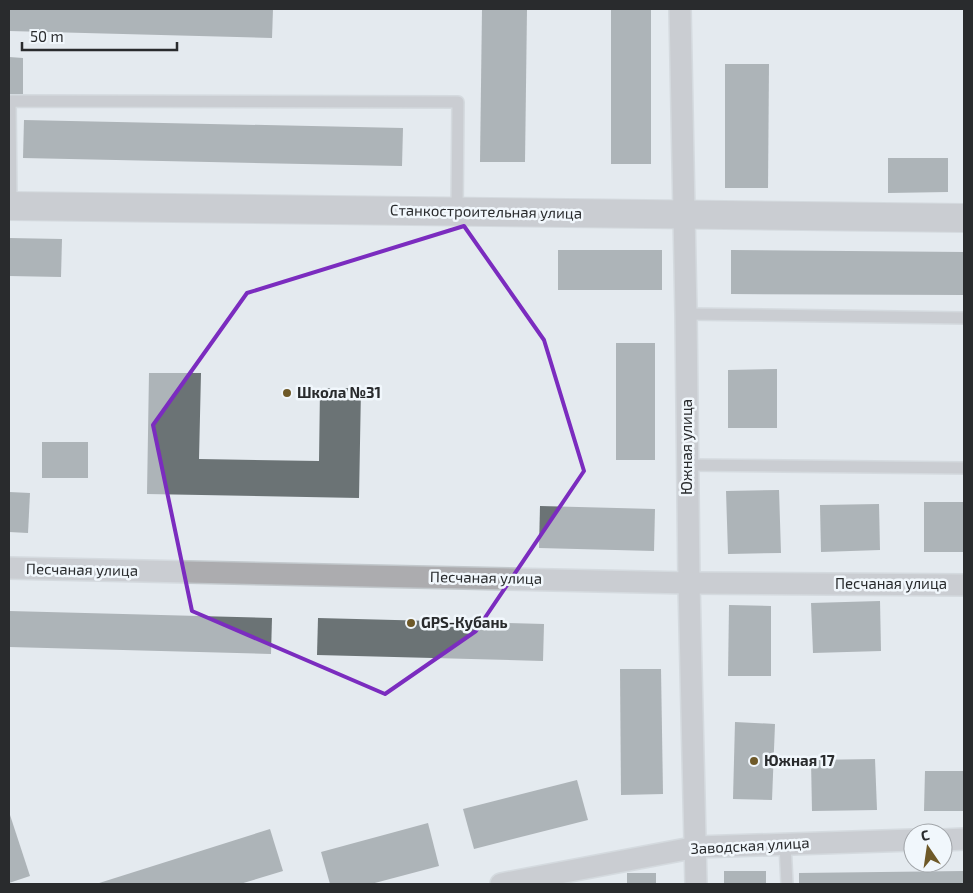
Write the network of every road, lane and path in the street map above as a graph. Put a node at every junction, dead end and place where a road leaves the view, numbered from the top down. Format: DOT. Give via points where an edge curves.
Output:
graph roads {
  1 [pos="680,9"];
  2 [pos="10,206"];
  3 [pos="457,212"];
  4 [pos="683,215"];
  5 [pos="964,218"];
  6 [pos="686,314"];
  7 [pos="964,318"];
  8 [pos="687,465"];
  9 [pos="964,468"];
  10 [pos="9,568"];
  11 [pos="689,582"];
  12 [pos="964,585"];
  13 [pos="903,840"];
  14 [pos="786,844"];
  15 [pos="697,847"];
  16 [pos="501,884"];
  17 [pos="696,884"];
  18 [pos="787,884"];
  1 -- 4 [label="street, Южная улица"];
  2 -- 3 [label="street, Станкостроительная улица"];
  2 -- 3 [label="lane" via="10,101 458,102"];
  3 -- 4 [label="street, Станкостроительная улица"];
  4 -- 5 [label="street, Станкостроительная улица"];
  4 -- 6 [label="street, Южная улица"];
  6 -- 7 [label="lane"];
  6 -- 8 [label="street, Южная улица"];
  8 -- 9 [label="lane"];
  8 -- 11 [label="street, Южная улица"];
  10 -- 11 [label="street, Песчаная улица"];
  11 -- 12 [label="street, Песчаная улица"];
  11 -- 15 [label="street, Южная улица"];
  13 -- 14 [label="street, Заводская улица"];
  14 -- 15 [label="street, Заводская улица"];
  14 -- 18 [label="lane"];
  15 -- 16 [label="street, Заводская улица"];
  15 -- 17 [label="street, Южная улица"];
}
